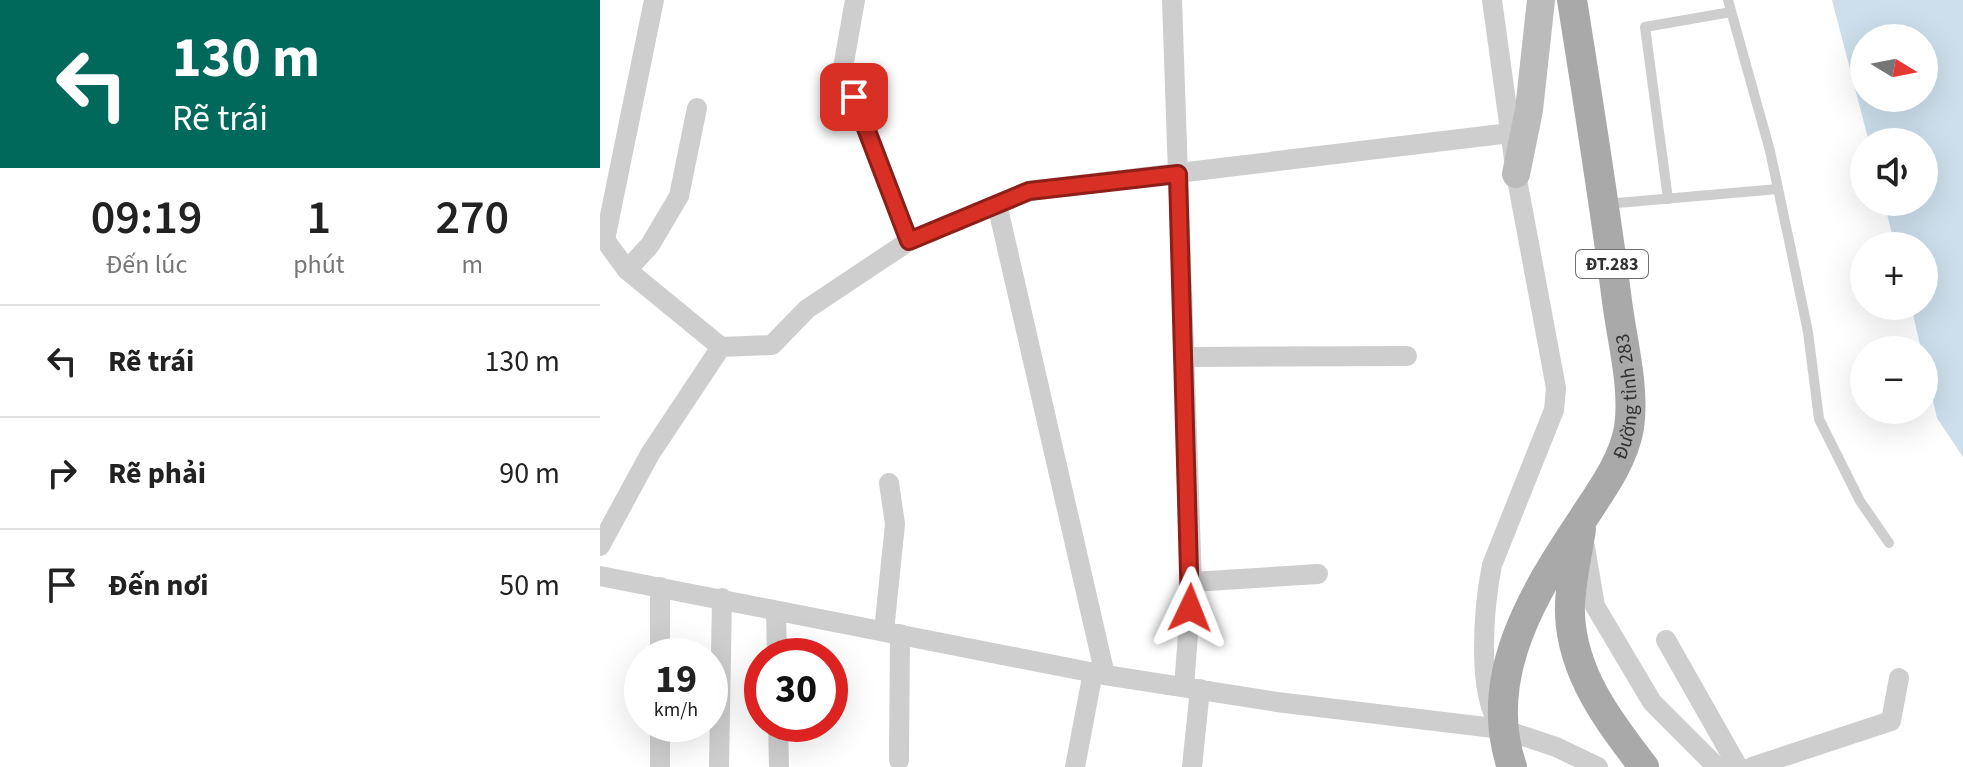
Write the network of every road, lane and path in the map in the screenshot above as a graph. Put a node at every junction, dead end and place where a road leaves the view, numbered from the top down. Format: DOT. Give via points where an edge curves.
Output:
graph roads {
  1 [pos="654,0"];
  2 [pos="855,0"];
  3 [pos="1172,0"];
  4 [pos="1492,0"];
  5 [pos="1541,0"];
  6 [pos="1572,0"];
  7 [pos="1728,0"];
  8 [pos="1731,12"];
  9 [pos="697,108"];
  10 [pos="1510,133"];
  11 [pos="1178,174"];
  12 [pos="1516,174"];
  13 [pos="1778,189"];
  14 [pos="1668,199"];
  15 [pos="997,204"];
  16 [pos="1604,205"];
  17 [pos="909,241"];
  18 [pos="627,270"];
  19 [pos="721,347"];
  20 [pos="1407,356"];
  21 [pos="1184,357"];
  22 [pos="889,483"];
  23 [pos="1582,519"];
  24 [pos="1889,543"];
  25 [pos="600,546"];
  26 [pos="1318,574"];
  27 [pos="600,576"];
  28 [pos="1192,582"];
  29 [pos="660,587"];
  30 [pos="722,598"];
  31 [pos="776,612"];
  32 [pos="892,633"];
  33 [pos="660,638"];
  34 [pos="777,638"];
  35 [pos="1666,640"];
  36 [pos="1099,674"];
  37 [pos="1899,678"];
  38 [pos="1192,688"];
  39 [pos="1502,729"];
  40 [pos="660,742"];
  41 [pos="778,742"];
  42 [pos="899,760"];
  43 [pos="660,767"];
  44 [pos="719,767"];
  45 [pos="779,767"];
  46 [pos="1075,767"];
  47 [pos="1192,767"];
  48 [pos="1512,767"];
  49 [pos="1598,767"];
  50 [pos="1644,767"];
  51 [pos="1717,767"];
  52 [pos="1738,767"];
  53 [pos="1752,767"];
  1 -- 18 [label="street" via="605,240"];
  2 -- 17 [label="street" via="843,68"];
  3 -- 11 [label="street"];
  4 -- 10 [label="street"];
  5 -- 12 [label="main road"];
  6 -- 16 [label="main road, Đường tỉnh 283 / ĐT.283"];
  7 -- 8 [label="lane"];
  8 -- 13 [label="lane"];
  8 -- 14 [label="lane" via="1645,27"];
  9 -- 18 [label="street" via="679,196 650,245"];
  10 -- 11 [label="street"];
  10 -- 12 [label="street"];
  11 -- 15 [label="street" via="1029,191"];
  11 -- 21 [label="street"];
  12 -- 39 [label="street" via="1556,388 1554,410 1492,565 1487,590 1488,704"];
  13 -- 14 [label="lane"];
  13 -- 24 [label="lane" via="1808,332 1819,419 1860,501"];
  14 -- 16 [label="lane"];
  15 -- 17 [label="street"];
  15 -- 36 [label="street"];
  16 -- 23 [label="main road, Đường tỉnh 283 / ĐT.283" via="1629,429 1609,480"];
  17 -- 19 [label="street" via="807,309 772,345"];
  18 -- 19 [label="street"];
  19 -- 25 [label="street" via="650,454"];
  20 -- 21 [label="street"];
  21 -- 28 [label="street"];
  22 -- 32 [label="street" via="895,524"];
  23 -- 39 [label="main road, Đường tỉnh 283 / ĐT.283" via="1519,626 1505,679"];
  23 -- 50 [label="main road" via="1569,614 1574,639 1604,716"];
  23 -- 51 [label="street" via="1595,606 1652,702"];
  26 -- 28 [label="street"];
  27 -- 29 [label="street"];
  28 -- 38 [label="street"];
  29 -- 30 [label="street"];
  29 -- 33 [label="street"];
  30 -- 31 [label="street"];
  30 -- 44 [label="street"];
  31 -- 32 [label="street"];
  31 -- 34 [label="street"];
  32 -- 36 [label="street"];
  32 -- 42 [label="street"];
  35 -- 52 [label="street"];
  36 -- 38 [label="street"];
  36 -- 46 [label="street"];
  37 -- 53 [label="street" via="1891,721"];
  38 -- 39 [label="street"];
  38 -- 47 [label="street"];
  39 -- 48 [label="main road, Đường tỉnh 283 / ĐT.283"];
  39 -- 49 [label="street"];
  40 -- 43 [label="street"];
  41 -- 45 [label="street"];
}
